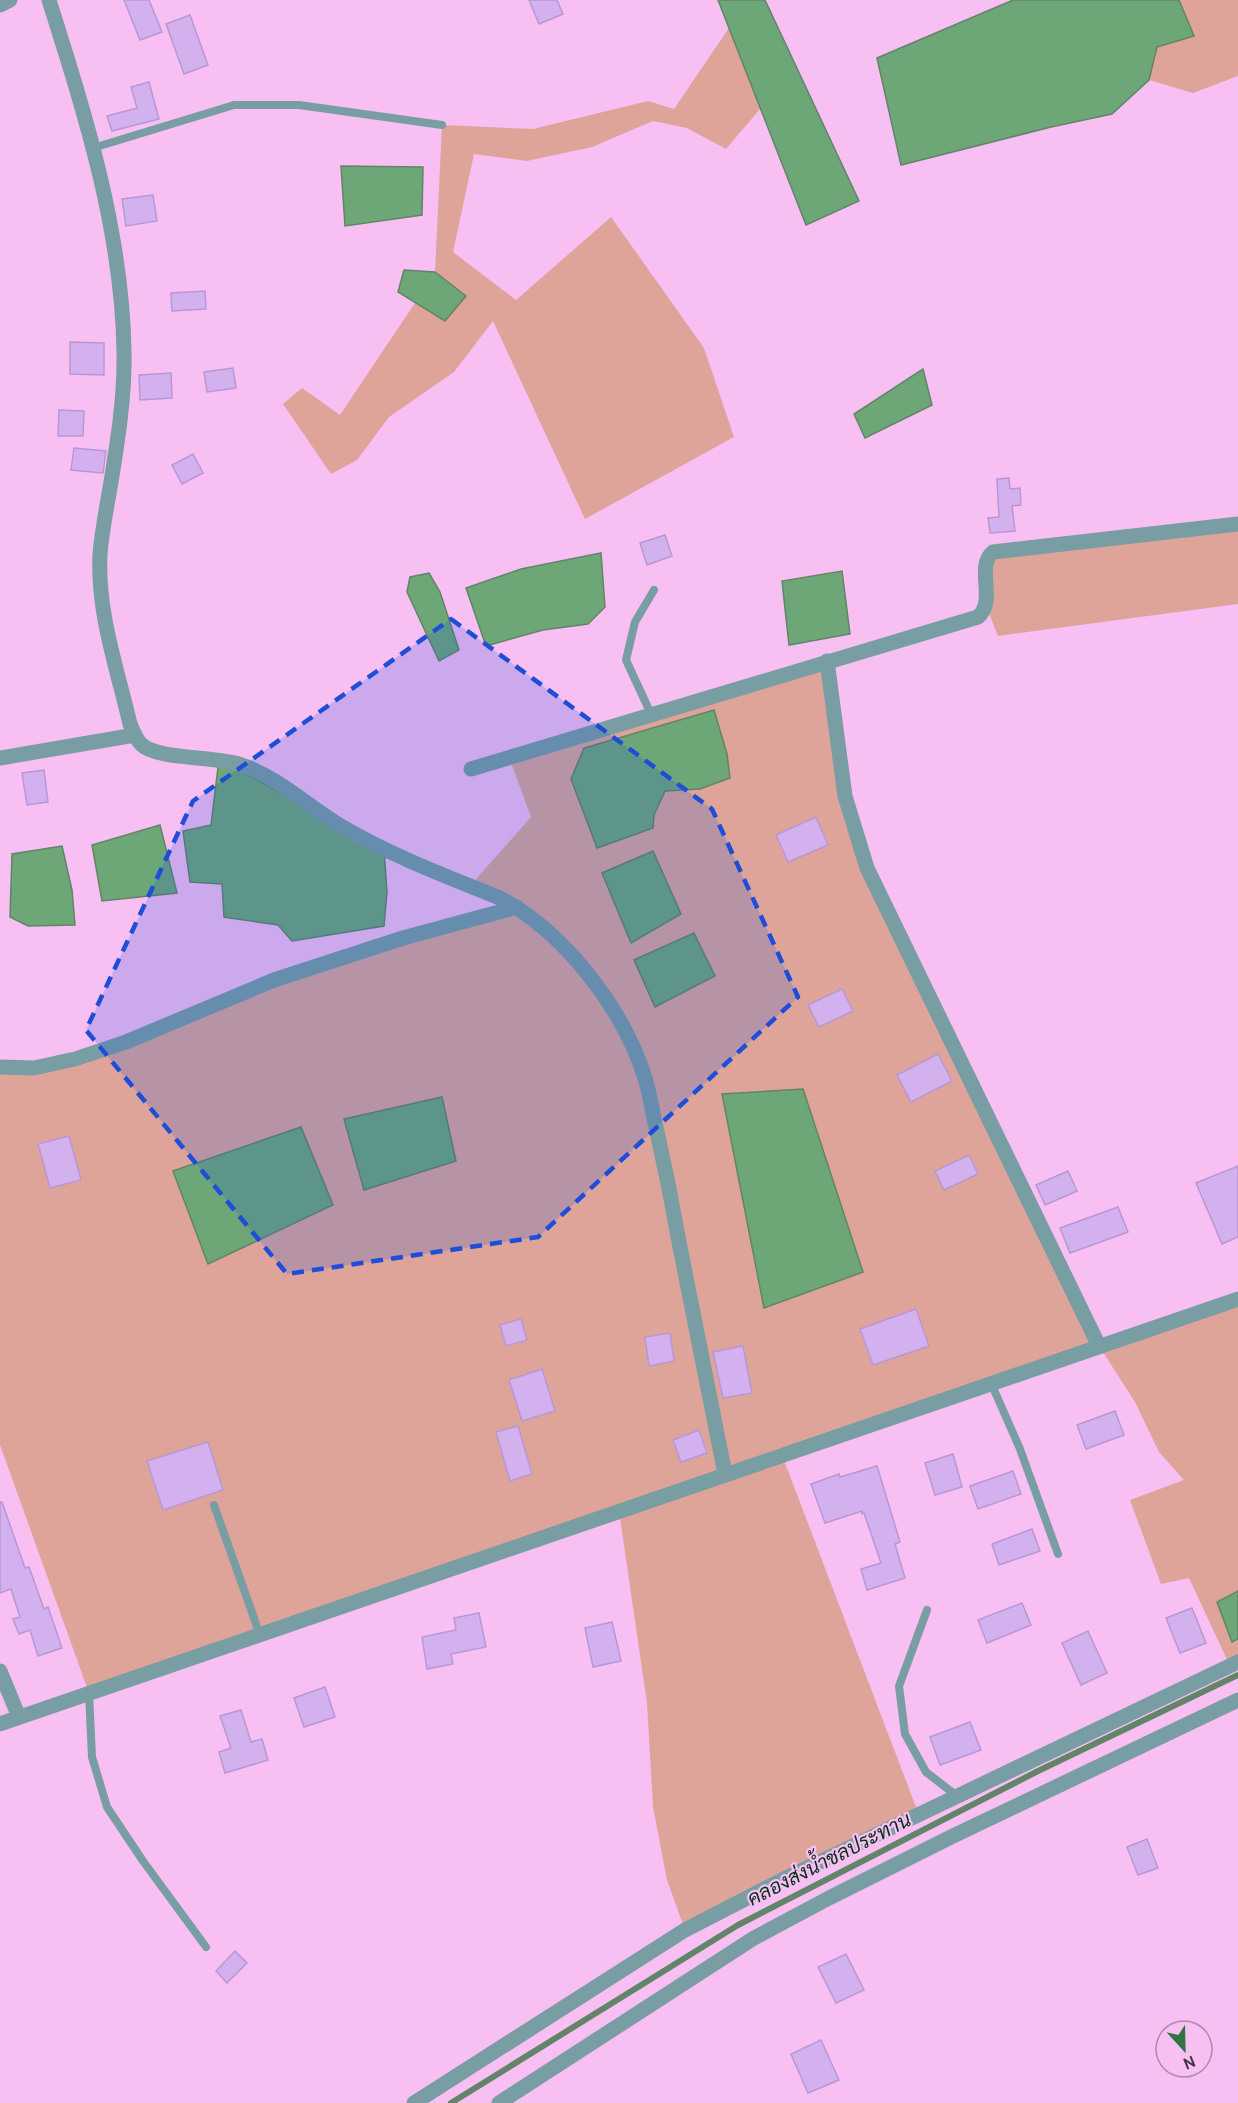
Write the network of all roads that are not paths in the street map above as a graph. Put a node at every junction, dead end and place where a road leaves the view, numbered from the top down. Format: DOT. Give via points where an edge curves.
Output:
graph roads {
  1 [pos="10,0"];
  2 [pos="49,0"];
  3 [pos="0,5"];
  4 [pos="442,125"];
  5 [pos="93,148"];
  6 [pos="1238,524"];
  7 [pos="654,590"];
  8 [pos="827,661"];
  9 [pos="651,714"];
  10 [pos="135,735"];
  11 [pos="0,758"];
  12 [pos="471,769"];
  13 [pos="517,907"];
  14 [pos="0,1067"];
  15 [pos="1238,1299"];
  16 [pos="1099,1346"];
  17 [pos="992,1383"];
  18 [pos="725,1474"];
  19 [pos="214,1505"];
  20 [pos="1058,1554"];
  21 [pos="927,1610"];
  22 [pos="260,1635"];
  23 [pos="1238,1662"];
  24 [pos="0,1671"];
  25 [pos="89,1693"];
  26 [pos="1238,1700"];
  27 [pos="19,1718"];
  28 [pos="0,1724"];
  29 [pos="958,1797"];
  30 [pos="206,1947"];
  31 [pos="414,2103"];
  32 [pos="499,2103"];
  1 -- 3 [label="street"];
  2 -- 5 [label="street"];
  4 -- 5 [label="lane" via="299,105 234,105"];
  5 -- 10 [label="street" via="118,273 124,351 119,435 100,553 100,585 104,616"];
  6 -- 8 [label="street" via="993,552 986,562 986,606 978,617"];
  7 -- 9 [label="lane" via="635,622 626,660"];
  8 -- 9 [label="street"];
  8 -- 16 [label="street" via="845,796 867,868"];
  9 -- 12 [label="street"];
  10 -- 11 [label="street"];
  10 -- 13 [label="street" via="141,745 154,751 219,759 264,774 384,849"];
  13 -- 14 [label="street" via="403,938 274,980 126,1042 75,1059 34,1068"];
  13 -- 18 [label="street" via="562,946 593,981 633,1045 645,1078 666,1171"];
  15 -- 16 [label="street"];
  16 -- 17 [label="street"];
  17 -- 18 [label="street"];
  17 -- 20 [label="lane"];
  18 -- 22 [label="street"];
  19 -- 22 [label="lane"];
  21 -- 29 [label="lane" via="900,1686 905,1734 926,1772"];
  22 -- 25 [label="street"];
  23 -- 29 [label="street"];
  24 -- 27 [label="street"];
  25 -- 27 [label="street"];
  25 -- 30 [label="lane" via="92,1757 107,1807"];
  26 -- 32 [label="street" via="953,1836 754,1938"];
  27 -- 28 [label="street"];
  29 -- 31 [label="street" via="685,1930"];
}
